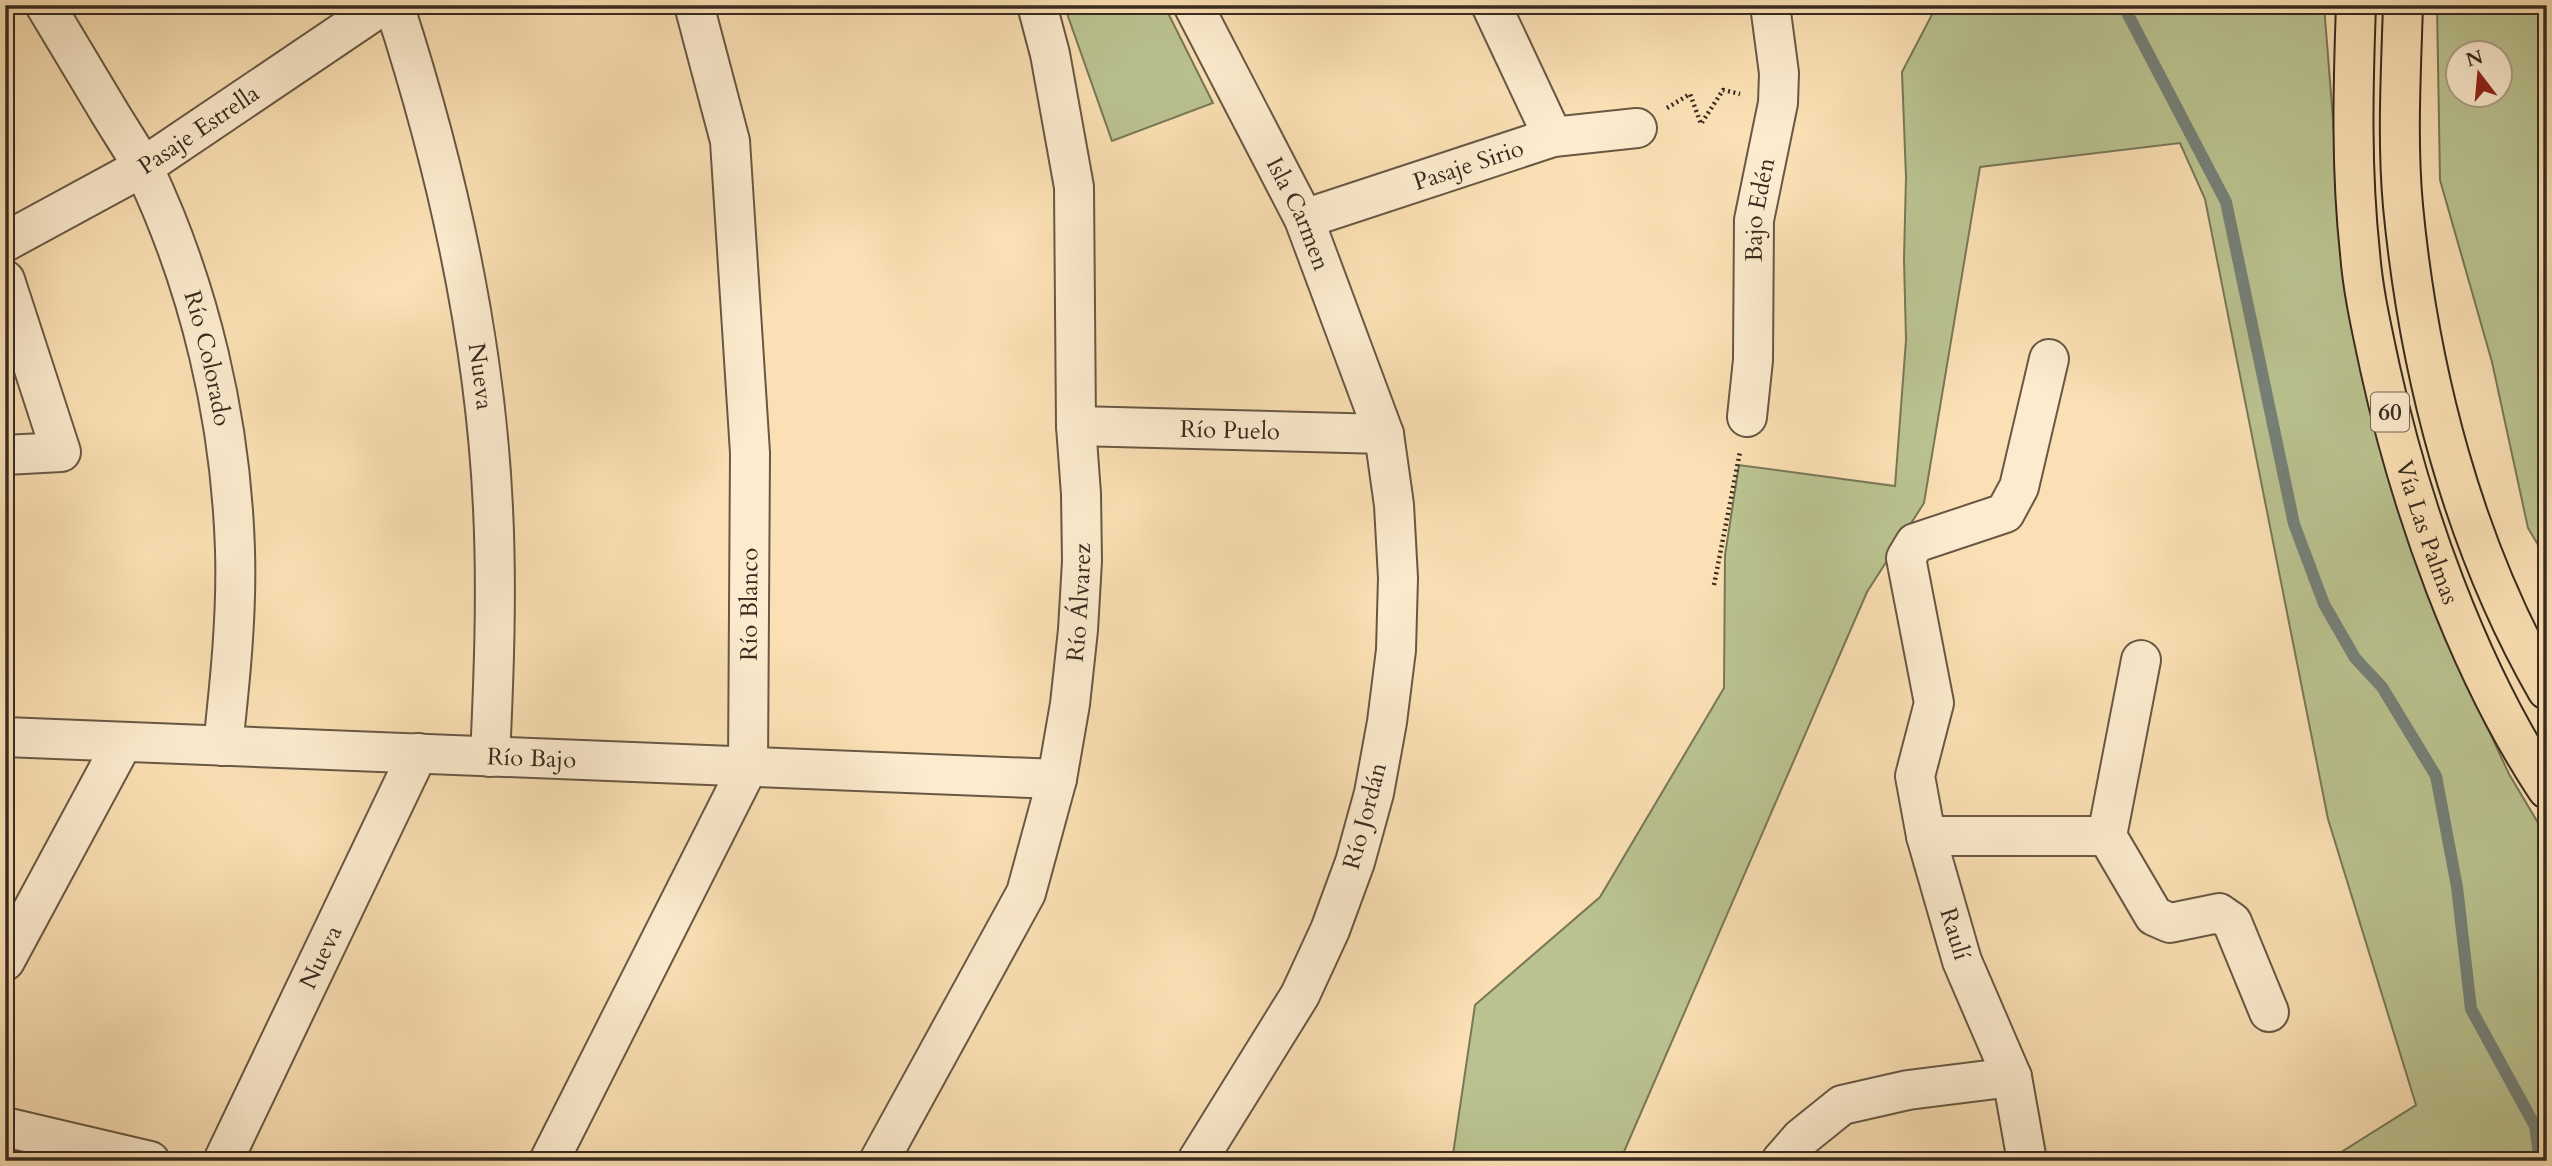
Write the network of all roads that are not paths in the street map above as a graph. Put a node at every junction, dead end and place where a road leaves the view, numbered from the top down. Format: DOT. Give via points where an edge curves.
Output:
graph roads {
  1 [pos="45,5"];
  2 [pos="383,5"];
  3 [pos="394,5"];
  4 [pos="694,5"];
  5 [pos="1037,5"];
  6 [pos="1193,5"];
  7 [pos="1491,5"];
  8 [pos="1770,5"];
  9 [pos="2356,5"];
  10 [pos="2403,5"];
  11 [pos="1637,128"];
  12 [pos="1553,137"];
  13 [pos="143,167"];
  14 [pos="1304,219"];
  15 [pos="5,242"];
  16 [pos="5,280"];
  17 [pos="2049,359"];
  18 [pos="1747,417"];
  19 [pos="1076,426"];
  20 [pos="1384,433"];
  21 [pos="5,455"];
  22 [pos="2141,660"];
  23 [pos="2547,690"];
  24 [pos="5,737"];
  25 [pos="123,742"];
  26 [pos="223,746"];
  27 [pos="418,753"];
  28 [pos="490,757"];
  29 [pos="748,767"];
  30 [pos="1057,779"];
  31 [pos="2547,789"];
  32 [pos="1926,836"];
  33 [pos="2107,836"];
  34 [pos="5,961"];
  35 [pos="2269,1012"];
  36 [pos="2012,1077"];
  37 [pos="5,1127"];
  38 [pos="150,1161"];
  39 [pos="223,1161"];
  40 [pos="549,1161"];
  41 [pos="879,1161"];
  42 [pos="1197,1161"];
  43 [pos="1781,1161"];
  44 [pos="2027,1161"];
  1 -- 13 [label="street, Río Colorado"];
  2 -- 13 [label="street, Pasaje Estrella"];
  3 -- 28 [label="street, Nueva" via="442,166 477,349 495,589"];
  4 -- 29 [label="street, Río Blanco" via="730,141 750,453"];
  5 -- 19 [label="street, Río Álvarez" via="1051,54 1074,187"];
  6 -- 14 [label="street, Isla Carmen"];
  7 -- 12 [label="street"];
  8 -- 18 [label="street, Bajo Edén" via="1779,73 1754,220 1754,360"];
  9 -- 31 [label="highway, Vía Las Palmas / 60" via="2352,143 2360,255 2388,405 2425,529 2463,627"];
  10 -- 23 [label="highway, Vía Las Palmas / 60" via="2403,204 2427,367 2473,529"];
  11 -- 12 [label="street, Pasaje Sirio"];
  12 -- 14 [label="street, Pasaje Sirio"];
  13 -- 15 [label="street, Pasaje Estrella"];
  13 -- 26 [label="street, Río Colorado" via="169,226 221,413 235,550 235,619"];
  14 -- 20 [label="street, Isla Carmen"];
  16 -- 21 [label="street" via="61,452"];
  17 -- 32 [label="street, Raulí" via="2019,487 2005,513 1915,543 1906,558 1934,703 1915,776"];
  19 -- 20 [label="street, Río Puelo"];
  19 -- 30 [label="street, Río Álvarez" via="1082,562 1070,704"];
  20 -- 42 [label="street, Río Jordán" via="1398,578 1394,662 1374,793 1355,862 1300,995"];
  22 -- 33 [label="street"];
  24 -- 25 [label="street, Río Bajo"];
  25 -- 26 [label="street, Río Bajo"];
  25 -- 34 [label="street"];
  26 -- 27 [label="street, Río Bajo"];
  27 -- 28 [label="street, Río Bajo"];
  27 -- 39 [label="street, Nueva"];
  28 -- 29 [label="street, Río Bajo"];
  29 -- 30 [label="street, Río Bajo"];
  29 -- 40 [label="street, Río Blanco"];
  30 -- 41 [label="street, Río Álvarez" via="1026,892"];
  32 -- 33 [label="street"];
  32 -- 36 [label="street, Raulí" via="1962,961"];
  33 -- 35 [label="street" via="2154,916 2170,923 2219,913 2232,922"];
  36 -- 43 [label="street" via="1908,1090 1842,1105"];
  36 -- 44 [label="street, Raulí"];
  37 -- 38 [label="street"];
}
